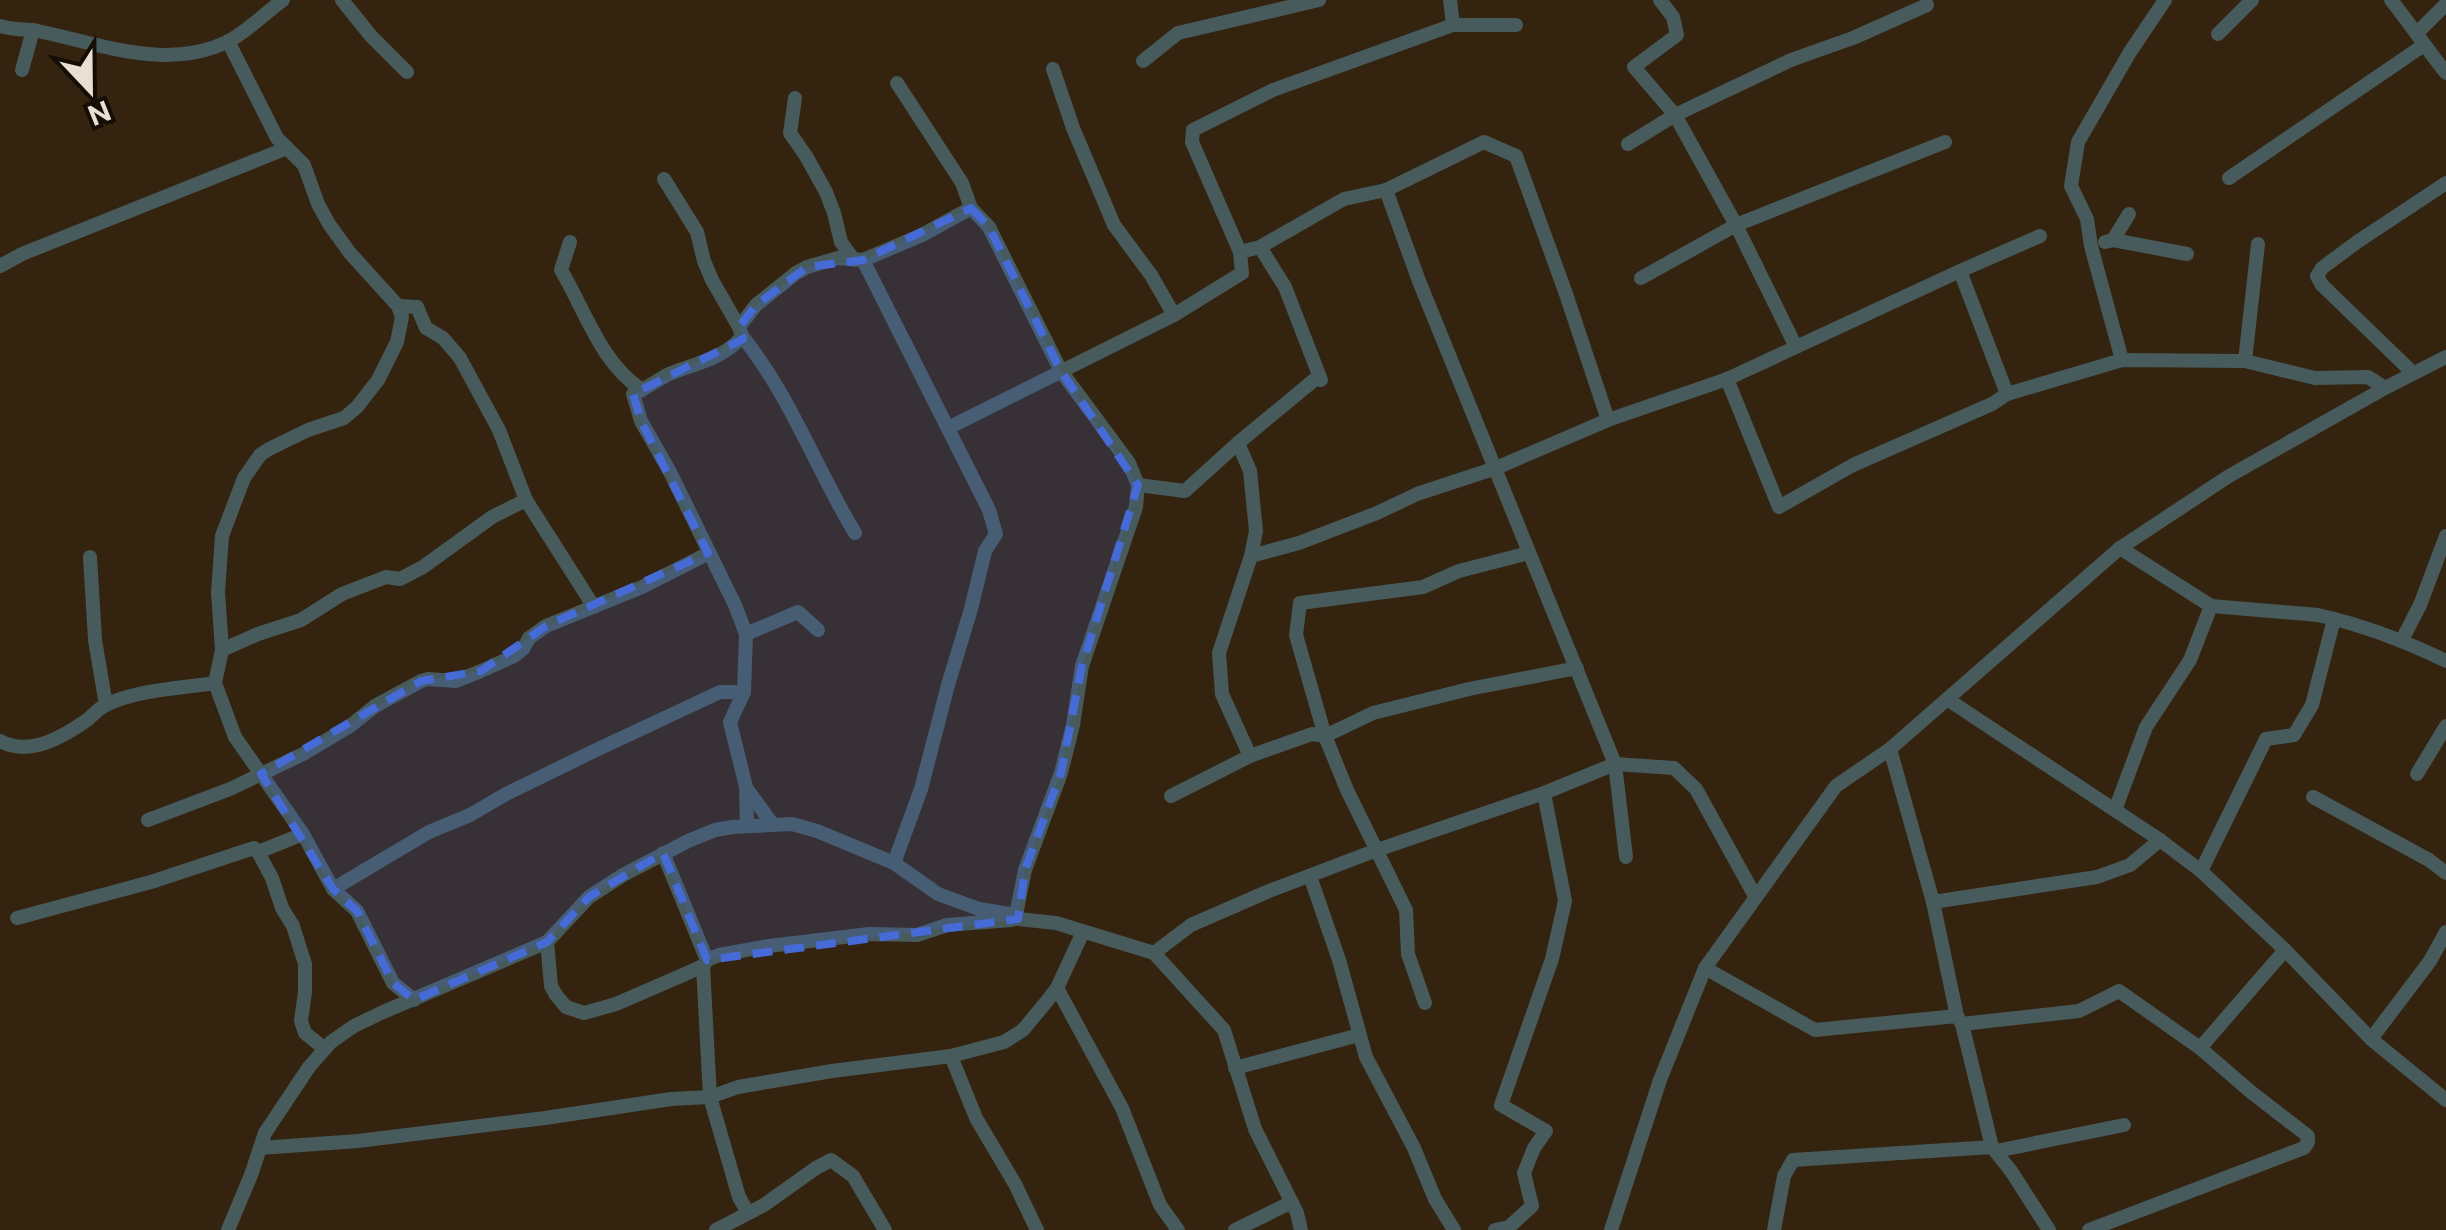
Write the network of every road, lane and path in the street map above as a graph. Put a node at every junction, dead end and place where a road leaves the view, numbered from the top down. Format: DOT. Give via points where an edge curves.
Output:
graph roads {
  1 [pos="283,0"];
  2 [pos="342,0"];
  3 [pos="1318,0"];
  4 [pos="1450,0"];
  5 [pos="1660,0"];
  6 [pos="2165,0"];
  7 [pos="2252,0"];
  8 [pos="2390,0"];
  9 [pos="2446,4"];
  10 [pos="1928,5"];
  11 [pos="1516,24"];
  12 [pos="1453,25"];
  13 [pos="0,26"];
  14 [pos="33,30"];
  15 [pos="2218,34"];
  16 [pos="2421,38"];
  17 [pos="228,41"];
  18 [pos="1143,60"];
  19 [pos="1054,69"];
  20 [pos="22,70"];
  21 [pos="407,72"];
  22 [pos="2446,73"];
  23 [pos="898,83"];
  24 [pos="795,98"];
  25 [pos="1674,115"];
  26 [pos="1945,142"];
  27 [pos="1628,144"];
  28 [pos="288,148"];
  29 [pos="2230,178"];
  30 [pos="664,179"];
  31 [pos="2446,183"];
  32 [pos="1386,190"];
  33 [pos="972,208"];
  34 [pos="2129,214"];
  35 [pos="1736,225"];
  36 [pos="2040,236"];
  37 [pos="2113,240"];
  38 [pos="570,242"];
  39 [pos="841,242"];
  40 [pos="2258,244"];
  41 [pos="2091,246"];
  42 [pos="1260,247"];
  43 [pos="1240,252"];
  44 [pos="2186,254"];
  45 [pos="838,258"];
  46 [pos="859,260"];
  47 [pos="0,266"];
  48 [pos="1960,271"];
  49 [pos="1641,278"];
  50 [pos="400,312"];
  51 [pos="1174,315"];
  52 [pos="740,331"];
  53 [pos="1796,347"];
  54 [pos="2446,356"];
  55 [pos="2122,360"];
  56 [pos="2245,362"];
  57 [pos="1061,371"];
  58 [pos="2414,373"];
  59 [pos="1727,379"];
  60 [pos="2386,388"];
  61 [pos="642,390"];
  62 [pos="2007,394"];
  63 [pos="1608,420"];
  64 [pos="948,428"];
  65 [pos="1238,442"];
  66 [pos="1496,468"];
  67 [pos="1138,485"];
  68 [pos="526,500"];
  69 [pos="855,533"];
  70 [pos="2446,536"];
  71 [pos="2120,548"];
  72 [pos="1529,553"];
  73 [pos="709,554"];
  74 [pos="1250,556"];
  75 [pos="90,557"];
  76 [pos="2211,606"];
  77 [pos="594,607"];
  78 [pos="2334,619"];
  79 [pos="818,630"];
  80 [pos="746,634"];
  81 [pos="2402,640"];
  82 [pos="222,650"];
  83 [pos="2446,662"];
  84 [pos="1578,668"];
  85 [pos="214,683"];
  86 [pos="744,692"];
  87 [pos="1947,699"];
  88 [pos="106,705"];
  89 [pos="2446,726"];
  90 [pos="1325,736"];
  91 [pos="0,741"];
  92 [pos="1890,749"];
  93 [pos="1250,756"];
  94 [pos="1615,764"];
  95 [pos="261,774"];
  96 [pos="2417,774"];
  97 [pos="746,787"];
  98 [pos="1544,793"];
  99 [pos="1171,796"];
  100 [pos="2313,798"];
  101 [pos="2115,810"];
  102 [pos="148,820"];
  103 [pos="773,825"];
  104 [pos="748,826"];
  105 [pos="303,834"];
  106 [pos="2160,840"];
  107 [pos="1377,850"];
  108 [pos="258,852"];
  109 [pos="662,853"];
  110 [pos="1626,857"];
  111 [pos="894,864"];
  112 [pos="2201,872"];
  113 [pos="2446,872"];
  114 [pos="1310,876"];
  115 [pos="333,889"];
  116 [pos="1755,896"];
  117 [pos="1934,902"];
  118 [pos="1017,917"];
  119 [pos="17,918"];
  120 [pos="1084,932"];
  121 [pos="2446,932"];
  122 [pos="547,942"];
  123 [pos="2285,950"];
  124 [pos="1154,952"];
  125 [pos="705,963"];
  126 [pos="1705,968"];
  127 [pos="393,983"];
  128 [pos="1057,988"];
  129 [pos="414,1000"];
  130 [pos="1426,1003"];
  131 [pos="392,1008"];
  132 [pos="1959,1020"];
  133 [pos="1360,1034"];
  134 [pos="2372,1039"];
  135 [pos="325,1048"];
  136 [pos="2200,1048"];
  137 [pos="951,1056"];
  138 [pos="1235,1068"];
  139 [pos="710,1096"];
  140 [pos="2446,1100"];
  141 [pos="2124,1125"];
  142 [pos="260,1148"];
  143 [pos="1994,1149"];
  144 [pos="1290,1203"];
  145 [pos="748,1213"];
  146 [pos="718,1229"];
  147 [pos="228,1230"];
  148 [pos="885,1230"];
  149 [pos="1037,1230"];
  150 [pos="1178,1230"];
  151 [pos="1235,1230"];
  152 [pos="1301,1230"];
  153 [pos="1454,1230"];
  154 [pos="1494,1230"];
  155 [pos="1610,1230"];
  156 [pos="1774,1230"];
  157 [pos="2049,1230"];
  158 [pos="2090,1230"];
  1 -- 17 [label="street"];
  2 -- 21 [label="street"];
  3 -- 18 [label="street" via="1178,33"];
  4 -- 12 [label="street"];
  5 -- 25 [label="street" via="1674,17 1677,35 1634,68"];
  6 -- 41 [label="street" via="2078,142 2070,186 2087,219"];
  7 -- 15 [label="street"];
  8 -- 16 [label="street"];
  9 -- 16 [label="street"];
  10 -- 25 [label="street"];
  11 -- 12 [label="street"];
  12 -- 43 [label="street" via="1273,90 1193,130 1192,142"];
  13 -- 14 [label="street"];
  14 -- 17 [label="street" via="140,54 192,52"];
  14 -- 20 [label="street"];
  16 -- 22 [label="street"];
  16 -- 29 [label="street"];
  17 -- 28 [label="street" via="276,138"];
  19 -- 51 [label="street" via="1114,225"];
  23 -- 33 [label="street"];
  24 -- 39 [label="street" via="790,134 830,202"];
  25 -- 27 [label="street"];
  25 -- 35 [label="street"];
  26 -- 35 [label="street"];
  28 -- 47 [label="street"];
  28 -- 50 [label="street" via="304,166 329,224"];
  30 -- 52 [label="street"];
  31 -- 58 [label="street" via="2316,276"];
  32 -- 42 [label="street" via="1344,199"];
  32 -- 63 [label="street" via="1484,142 1516,156"];
  32 -- 66 [label="street"];
  33 -- 46 [label="street"];
  33 -- 57 [label="street" via="989,227"];
  34 -- 37 [label="street"];
  35 -- 49 [label="street"];
  35 -- 53 [label="street"];
  36 -- 48 [label="street"];
  37 -- 41 [label="street"];
  37 -- 44 [label="street"];
  38 -- 61 [label="street" via="562,270 605,354"];
  39 -- 45 [label="street"];
  39 -- 46 [label="street"];
  40 -- 56 [label="street"];
  41 -- 55 [label="street"];
  42 -- 43 [label="street"];
  42 -- 65 [label="street" via="1285,287 1320,378"];
  43 -- 51 [label="street" via="1242,273"];
  45 -- 46 [label="street"];
  45 -- 52 [label="street" via="796,273 756,305"];
  46 -- 64 [label="street"];
  48 -- 53 [label="street"];
  48 -- 62 [label="street"];
  50 -- 68 [label="street" via="416,307 426,328 460,358 499,430"];
  50 -- 82 [label="street" via="397,342 357,407 260,455 244,478 222,536"];
  51 -- 57 [label="street"];
  52 -- 61 [label="street" via="737,344 724,352"];
  52 -- 69 [label="street" via="782,392"];
  53 -- 59 [label="street"];
  54 -- 58 [label="street"];
  55 -- 56 [label="street"];
  55 -- 62 [label="street"];
  56 -- 60 [label="street" via="2316,378 2368,376"];
  57 -- 64 [label="street"];
  57 -- 67 [label="street" via="1129,462"];
  58 -- 60 [label="street"];
  59 -- 62 [label="street" via="1779,507"];
  59 -- 63 [label="street"];
  60 -- 71 [label="street" via="2229,476"];
  61 -- 73 [label="street" via="633,394 641,421"];
  63 -- 66 [label="street"];
  64 -- 111 [label="street" via="996,534 985,551"];
  65 -- 67 [label="street" via="1185,491"];
  65 -- 74 [label="street" via="1250,471 1256,531"];
  66 -- 72 [label="street"];
  66 -- 74 [label="street"];
  67 -- 118 [label="street" via="1082,666 1062,773 1025,870"];
  68 -- 77 [label="street"];
  68 -- 82 [label="street" via="400,579 386,577 342,594 301,620"];
  70 -- 81 [label="street"];
  71 -- 76 [label="street"];
  71 -- 87 [label="street"];
  72 -- 84 [label="street"];
  72 -- 90 [label="street" via="1424,587 1300,603 1296,635"];
  73 -- 77 [label="street"];
  73 -- 80 [label="street"];
  74 -- 93 [label="street" via="1219,653 1222,694"];
  75 -- 88 [label="street"];
  76 -- 78 [label="street"];
  76 -- 101 [label="street" via="2190,660 2146,727"];
  77 -- 95 [label="street" via="546,626 514,656 481,671 421,682"];
  78 -- 81 [label="street"];
  78 -- 112 [label="street" via="2312,705 2294,735 2266,739"];
  79 -- 80 [label="street" via="798,612"];
  80 -- 86 [label="street"];
  81 -- 83 [label="street"];
  82 -- 85 [label="street"];
  84 -- 90 [label="street" via="1373,713"];
  84 -- 94 [label="street"];
  85 -- 88 [label="street"];
  85 -- 95 [label="street" via="235,737"];
  86 -- 97 [label="street" via="730,722"];
  86 -- 115 [label="street" via="720,692 506,794"];
  87 -- 92 [label="street"];
  87 -- 101 [label="street"];
  88 -- 91 [label="street" via="46,742 23,747"];
  89 -- 96 [label="street"];
  90 -- 93 [label="street" via="1312,734"];
  90 -- 107 [label="street"];
  92 -- 116 [label="street" via="1836,786"];
  92 -- 117 [label="street"];
  93 -- 99 [label="street"];
  94 -- 98 [label="street"];
  94 -- 110 [label="street"];
  94 -- 116 [label="street" via="1674,768 1696,789"];
  95 -- 102 [label="street"];
  95 -- 105 [label="street"];
  97 -- 103 [label="street"];
  97 -- 104 [label="street"];
  98 -- 107 [label="street"];
  98 -- 154 [label="street" via="1565,901 1502,1105 1546,1131 1524,1173 1532,1206 1509,1227"];
  100 -- 113 [label="street"];
  101 -- 106 [label="street"];
  103 -- 104 [label="street"];
  103 -- 111 [label="street" via="817,831"];
  104 -- 109 [label="street" via="714,830"];
  105 -- 108 [label="street"];
  105 -- 115 [label="street"];
  106 -- 112 [label="street"];
  106 -- 117 [label="street" via="2130,866 2097,876"];
  107 -- 114 [label="street"];
  107 -- 130 [label="street" via="1406,910 1408,954"];
  108 -- 119 [label="street"];
  108 -- 135 [label="street" via="305,964 305,1033"];
  109 -- 122 [label="street" via="589,897"];
  109 -- 125 [label="street"];
  111 -- 118 [label="street" via="938,894"];
  112 -- 123 [label="street"];
  114 -- 124 [label="street" via="1190,925"];
  114 -- 133 [label="street"];
  115 -- 127 [label="street" via="357,911"];
  116 -- 126 [label="street"];
  117 -- 132 [label="street"];
  118 -- 120 [label="street"];
  118 -- 125 [label="street" via="918,935 770,946 718,954"];
  120 -- 124 [label="street"];
  120 -- 128 [label="street"];
  121 -- 134 [label="street"];
  122 -- 125 [label="street" via="556,995 566,1008 584,1013"];
  122 -- 129 [label="street"];
  123 -- 134 [label="street"];
  123 -- 136 [label="street"];
  124 -- 138 [label="street" via="1224,1030"];
  125 -- 139 [label="street"];
  126 -- 132 [label="street" via="1815,1030"];
  126 -- 155 [label="street"];
  127 -- 129 [label="street"];
  127 -- 131 [label="street"];
  128 -- 137 [label="street" via="1012,1038"];
  128 -- 150 [label="street"];
  129 -- 131 [label="street"];
  131 -- 135 [label="street"];
  132 -- 136 [label="street" via="2079,1011 2118,991"];
  132 -- 143 [label="street"];
  133 -- 138 [label="street"];
  133 -- 153 [label="street" via="1434,1200"];
  134 -- 140 [label="street"];
  135 -- 142 [label="street"];
  136 -- 158 [label="street" via="2308,1142"];
  137 -- 139 [label="street"];
  137 -- 149 [label="street" via="976,1118"];
  138 -- 144 [label="street"];
  139 -- 142 [label="street" via="358,1142"];
  139 -- 145 [label="street"];
  141 -- 143 [label="street"];
  142 -- 147 [label="street"];
  143 -- 156 [label="street" via="1793,1160"];
  143 -- 157 [label="street"];
  144 -- 151 [label="street"];
  144 -- 152 [label="street"];
  145 -- 146 [label="street"];
  145 -- 148 [label="street" via="831,1160 853,1176"];
}
